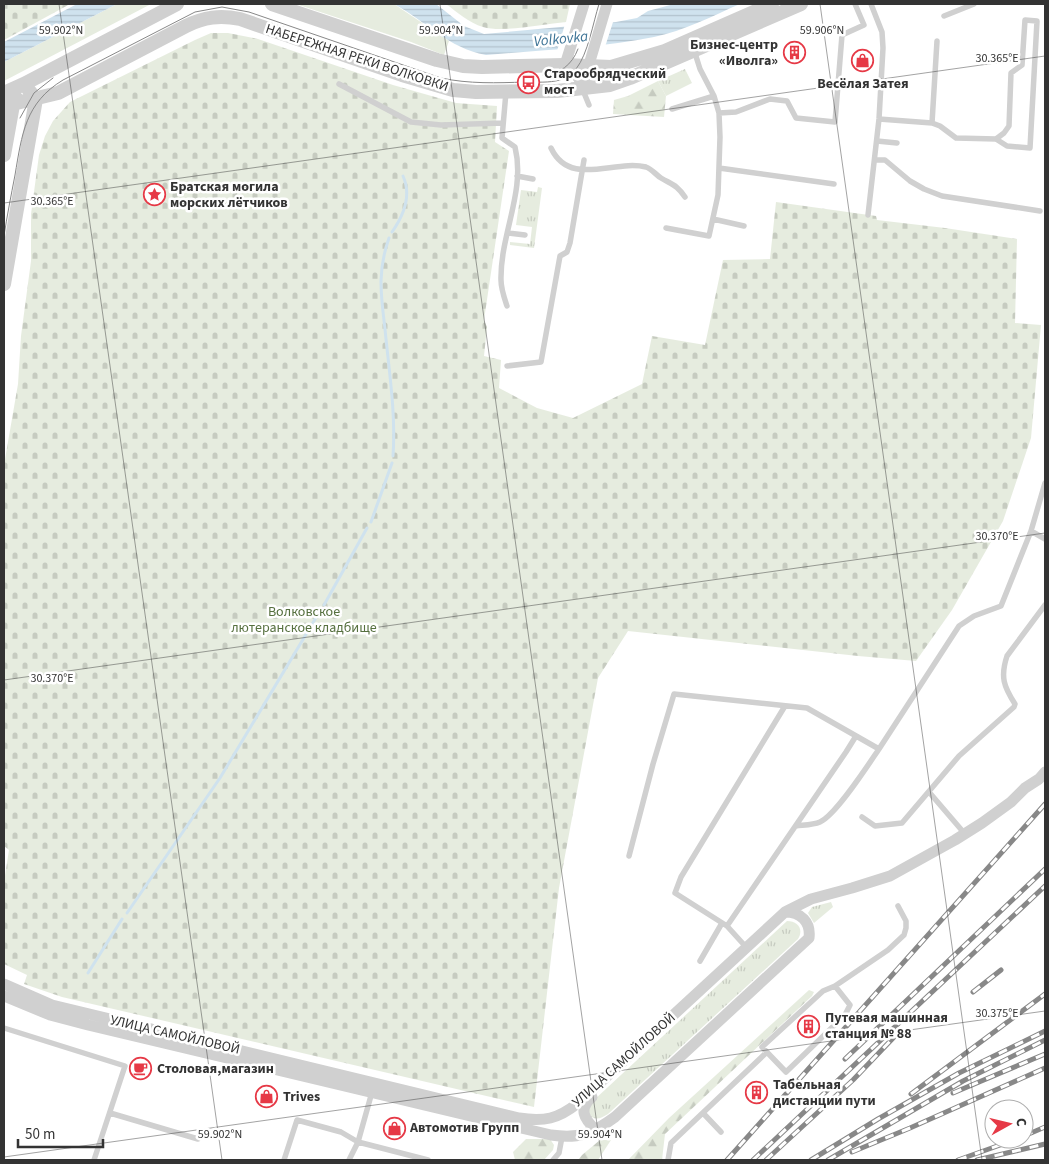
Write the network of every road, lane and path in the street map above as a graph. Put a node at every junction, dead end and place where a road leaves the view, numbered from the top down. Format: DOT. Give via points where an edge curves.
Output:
graph roads {
  1 [pos="177,4"];
  2 [pos="272,4"];
  3 [pos="584,4"];
  4 [pos="607,4"];
  5 [pos="772,4"];
  6 [pos="801,4"];
  7 [pos="855,4"];
  8 [pos="871,4"];
  9 [pos="974,4"];
  10 [pos="944,16"];
  11 [pos="937,41"];
  12 [pos="692,45"];
  13 [pos="565,65"];
  14 [pos="589,67"];
  15 [pos="24,84"];
  16 [pos="339,84"];
  17 [pos="582,88"];
  18 [pos="506,92"];
  19 [pos="4,93"];
  20 [pos="714,96"];
  21 [pos="36,99"];
  22 [pos="589,105"];
  23 [pos="8,106"];
  24 [pos="672,109"];
  25 [pos="719,113"];
  26 [pos="879,119"];
  27 [pos="503,123"];
  28 [pos="932,123"];
  29 [pos="996,139"];
  30 [pos="877,141"];
  31 [pos="897,143"];
  32 [pos="551,148"];
  33 [pos="4,155"];
  34 [pos="584,160"];
  35 [pos="875,160"];
  36 [pos="719,168"];
  37 [pos="582,170"];
  38 [pos="517,176"];
  39 [pos="532,179"];
  40 [pos="834,184"];
  41 [pos="685,197"];
  42 [pos="1040,211"];
  43 [pos="868,215"];
  44 [pos="712,219"];
  45 [pos="744,226"];
  46 [pos="666,228"];
  47 [pos="508,233"];
  48 [pos="525,235"];
  49 [pos="6,263"];
  50 [pos="4,284"];
  51 [pos="507,306"];
  52 [pos="508,366"];
  53 [pos="1045,483"];
  54 [pos="1031,531"];
  55 [pos="1045,539"];
  56 [pos="1045,605"];
  57 [pos="785,706"];
  58 [pos="856,736"];
  59 [pos="879,749"];
  60 [pos="1042,776"];
  61 [pos="929,792"];
  62 [pos="862,817"];
  63 [pos="796,826"];
  64 [pos="965,834"];
  65 [pos="629,856"];
  66 [pos="898,906"];
  67 [pos="785,912"];
  68 [pos="724,924"];
  69 [pos="746,947"];
  70 [pos="700,961"];
  71 [pos="4,984"];
  72 [pos="835,986"];
  73 [pos="4,996"];
  74 [pos="4,1028"];
  75 [pos="767,1052"];
  76 [pos="609,1076"];
  77 [pos="373,1087"];
  78 [pos="110,1113"];
  79 [pos="703,1113"];
  80 [pos="596,1130"];
  81 [pos="722,1132"];
  82 [pos="562,1136"];
  83 [pos="198,1139"];
  84 [pos="358,1142"];
  85 [pos="94,1160"];
  86 [pos="284,1160"];
  87 [pos="349,1160"];
  88 [pos="428,1160"];
  89 [pos="553,1160"];
  90 [pos="668,1160"];
  1 -- 15 [label="street"];
  2 -- 13 [label="street, НАБЕРЕЖНАЯ РЕКИ ВОЛКОВКИ" via="449,64 482,67"];
  3 -- 13 [label="street"];
  4 -- 14 [label="street"];
  5 -- 12 [label="street, НАБЕРЕЖНАЯ РЕКИ ВОЛКОВКИ"];
  6 -- 12 [label="street, НАБЕРЕЖНАЯ РЕКИ ВОЛКОВКИ"];
  7 -- 25 [label="lane" via="864,25 842,35 835,122 796,118 787,102 770,99 736,112"];
  8 -- 26 [label="lane" via="882,32"];
  9 -- 10 [label="lane"];
  11 -- 28 [label="lane"];
  12 -- 14 [label="street, НАБЕРЕЖНАЯ РЕКИ ВОЛКОВКИ" via="611,67"];
  12 -- 17 [label="street, НАБЕРЕЖНАЯ РЕКИ ВОЛКОВКИ" via="610,85"];
  12 -- 20 [label="lane"];
  13 -- 14 [label="street, НАБЕРЕЖНАЯ РЕКИ ВОЛКОВКИ"];
  13 -- 17 [label="lane"];
  14 -- 17 [label="street"];
  15 -- 19 [label="street"];
  15 -- 21 [label="street"];
  15 -- 23 [label="street"];
  16 -- 27 [label="lane" via="411,122 441,125"];
  17 -- 18 [label="street, НАБЕРЕЖНАЯ РЕКИ ВОЛКОВКИ"];
  17 -- 22 [label="lane"];
  18 -- 21 [label="street, НАБЕРЕЖНАЯ РЕКИ ВОЛКОВКИ" via="454,90 426,83 224,16 196,21 69,88"];
  18 -- 27 [label="lane"];
  20 -- 24 [label="lane"];
  20 -- 25 [label="lane"];
  21 -- 23 [label="street, НАБЕРЕЖНАЯ РЕКИ ВОЛКОВКИ"];
  21 -- 49 [label="street"];
  23 -- 33 [label="street"];
  25 -- 36 [label="lane"];
  26 -- 28 [label="lane"];
  26 -- 30 [label="lane"];
  27 -- 38 [label="lane" via="502,138 515,147"];
  28 -- 29 [label="lane" via="956,138"];
  29 -- 29 [label="lane" via="1007,146 1030,148 1037,21 1025,20 1022,65 1011,73 1009,126"];
  30 -- 31 [label="lane"];
  30 -- 35 [label="lane"];
  32 -- 37 [label="lane" via="556,158"];
  34 -- 37 [label="lane"];
  35 -- 42 [label="lane" via="885,160 910,181 942,196"];
  35 -- 43 [label="lane"];
  36 -- 40 [label="lane"];
  36 -- 44 [label="lane" via="718,195"];
  37 -- 41 [label="lane" via="632,165 648,167 660,178 678,186"];
  37 -- 52 [label="lane" via="570,244 567,252 560,256 541,362"];
  38 -- 39 [label="lane"];
  38 -- 47 [label="lane"];
  44 -- 45 [label="lane"];
  44 -- 46 [label="lane" via="709,236"];
  47 -- 48 [label="lane"];
  47 -- 51 [label="lane" via="501,279"];
  49 -- 50 [label="street"];
  53 -- 54 [label="lane"];
  54 -- 55 [label="lane"];
  54 -- 59 [label="lane" via="1001,606 974,616 959,626"];
  56 -- 61 [label="lane" via="1005,661 1003,675 1014,707 959,756"];
  57 -- 58 [label="lane" via="807,708"];
  57 -- 65 [label="lane" via="674,694"];
  57 -- 68 [label="lane" via="675,892"];
  58 -- 59 [label="lane"];
  58 -- 63 [label="lane"];
  59 -- 63 [label="lane" via="826,818"];
  60 -- 64 [label="street, УЛИЦА САМОЙЛОВОЙ"];
  61 -- 62 [label="lane" via="902,823 876,826"];
  61 -- 64 [label="lane"];
  63 -- 68 [label="lane"];
  64 -- 67 [label="street, УЛИЦА САМОЙЛОВОЙ" via="890,876 811,899"];
  66 -- 72 [label="lane" via="906,921 904,935 888,950"];
  67 -- 69 [label="street, УЛИЦА САМОЙЛОВОЙ"];
  67 -- 80 [label="street, УЛИЦА САМОЙЛОВОЙ" via="795,913 804,919 809,928 809,938 615,1117"];
  68 -- 69 [label="lane"];
  68 -- 70 [label="lane"];
  69 -- 76 [label="street, УЛИЦА САМОЙЛОВОЙ"];
  71 -- 77 [label="street, УЛИЦА САМОЙЛОВОЙ" via="52,1005"];
  72 -- 75 [label="lane" via="822,991 762,1047"];
  72 -- 75 [label="lane" via="850,1005 844,1015 786,1072"];
  73 -- 77 [label="street, УЛИЦА САМОЙЛОВОЙ" via="50,1015 88,1025"];
  74 -- 78 [label="lane" via="126,1066"];
  75 -- 79 [label="lane"];
  76 -- 77 [label="street, УЛИЦА САМОЙЛОВОЙ" via="568,1111 537,1120"];
  76 -- 80 [label="street" via="584,1106 585,1116"];
  77 -- 82 [label="street, УЛИЦА САМОЙЛОВОЙ"];
  77 -- 84 [label="lane"];
  78 -- 83 [label="lane"];
  78 -- 85 [label="lane"];
  79 -- 81 [label="lane"];
  79 -- 90 [label="lane" via="671,1144"];
  80 -- 82 [label="street, УЛИЦА САМОЙЛОВОЙ" via="579,1136"];
  82 -- 89 [label="lane" via="559,1153"];
  84 -- 86 [label="lane" via="341,1132 297,1120"];
  84 -- 87 [label="lane"];
  84 -- 88 [label="lane"];
}
